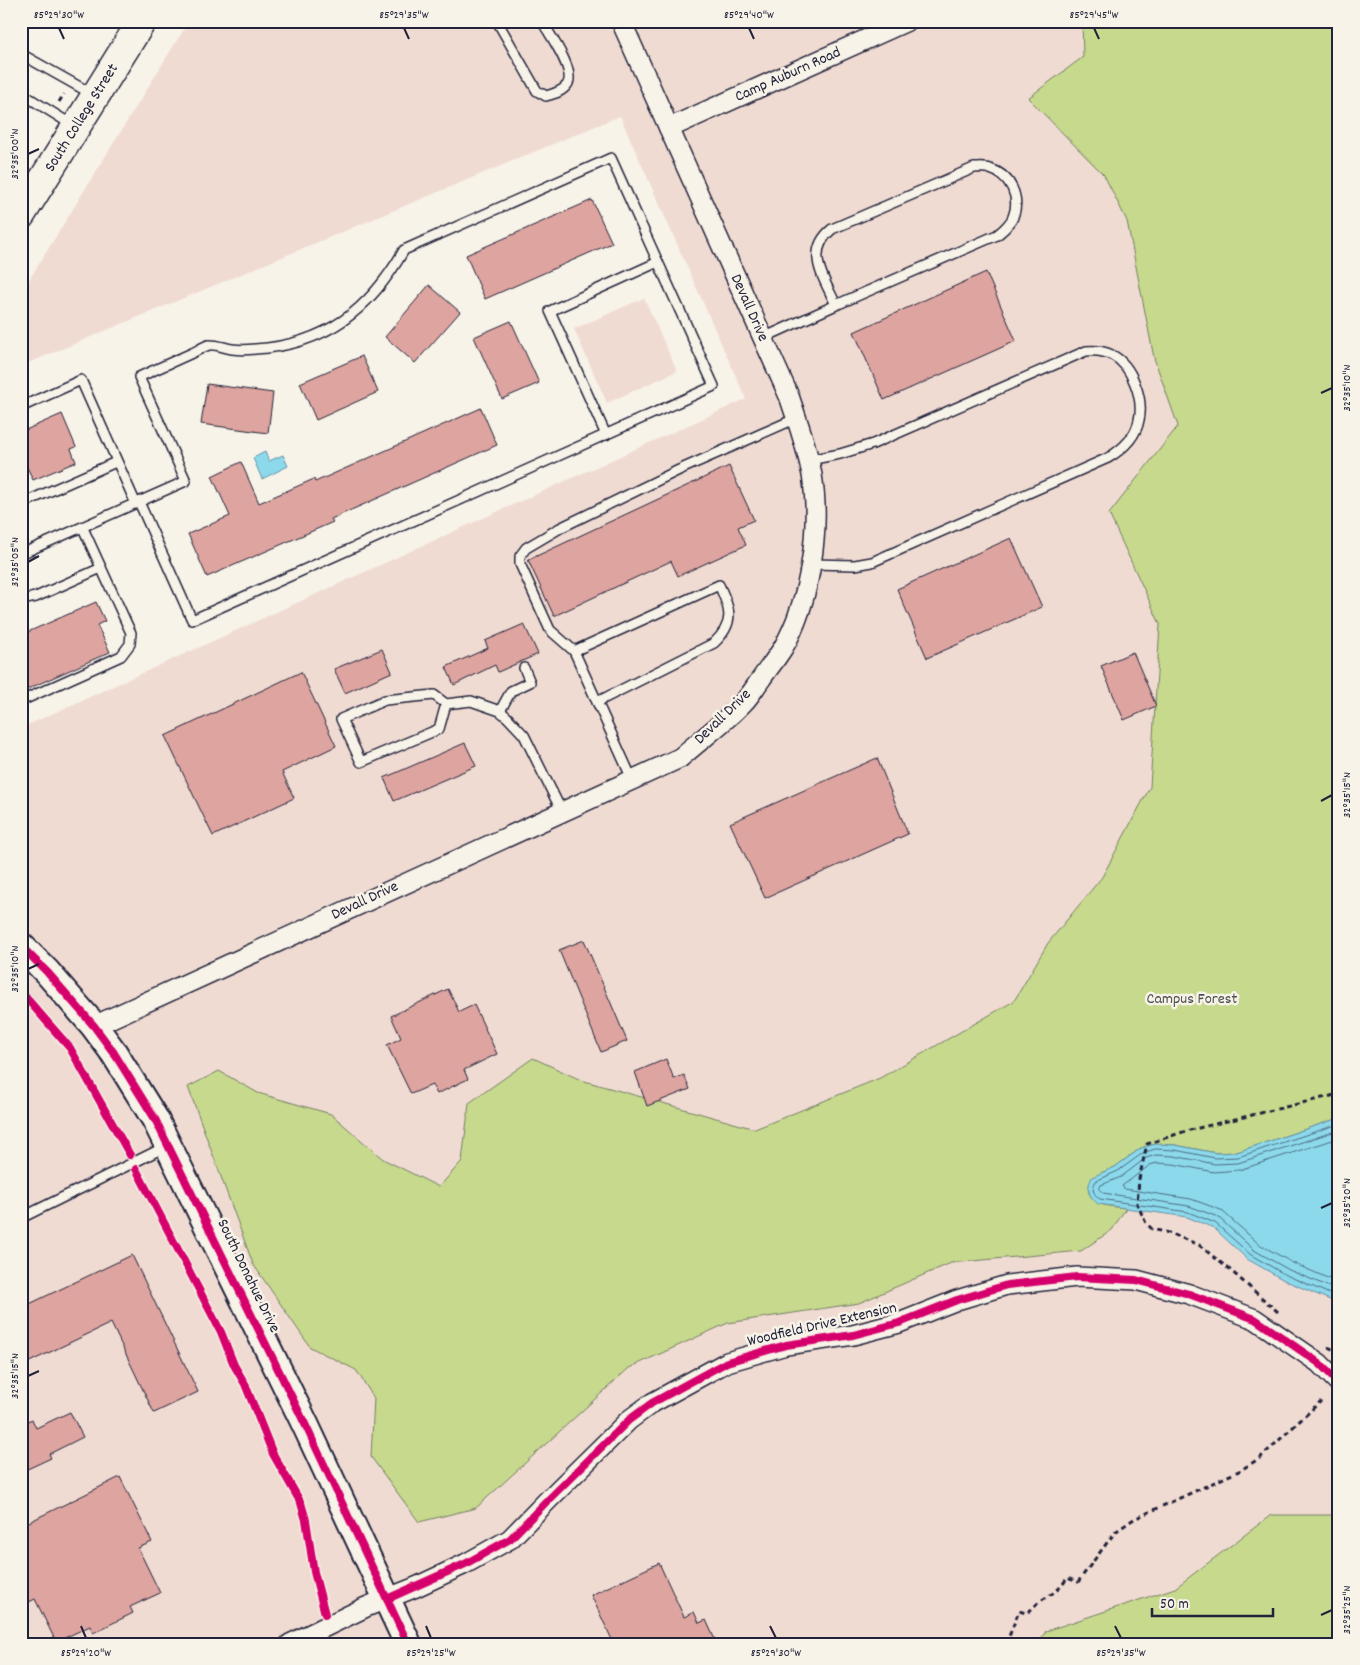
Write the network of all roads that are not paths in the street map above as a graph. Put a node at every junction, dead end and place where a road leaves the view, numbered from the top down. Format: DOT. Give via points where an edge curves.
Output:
graph roads {
  1 [pos="142,21"];
  2 [pos="497,21"];
  3 [pos="542,21"];
  4 [pos="621,21"];
  5 [pos="907,21"];
  6 [pos="21,54"];
  7 [pos="21,93"];
  8 [pos="96,97"];
  9 [pos="76,128"];
  10 [pos="669,128"];
  11 [pos="21,215"];
  12 [pos="658,262"];
  13 [pos="836,305"];
  14 [pos="763,338"];
  15 [pos="21,407"];
  16 [pos="797,418"];
  17 [pos="606,435"];
  18 [pos="809,460"];
  19 [pos="116,462"];
  20 [pos="137,503"];
  21 [pos="21,504"];
  22 [pos="83,528"];
  23 [pos="21,554"];
  24 [pos="812,564"];
  25 [pos="101,568"];
  26 [pos="21,600"];
  27 [pos="574,651"];
  28 [pos="524,668"];
  29 [pos="21,701"];
  30 [pos="597,702"];
  31 [pos="446,704"];
  32 [pos="500,711"];
  33 [pos="632,779"];
  34 [pos="562,812"];
  35 [pos="21,946"];
  36 [pos="94,1026"];
  37 [pos="168,1146"];
  38 [pos="21,1218"];
  39 [pos="1339,1383"];
  40 [pos="387,1599"];
  41 [pos="301,1641"];
  42 [pos="408,1644"];
  1 -- 8 [label="main road, South College Street"];
  2 -- 3 [label="lane" via="537,91 546,96 557,93 570,79 568,67"];
  4 -- 10 [label="street, Devall Drive"];
  5 -- 10 [label="street, Camp Auburn Road"];
  6 -- 8 [label="lane"];
  7 -- 9 [label="lane"];
  8 -- 9 [label="main road, South College Street"];
  9 -- 11 [label="main road, South College Street"];
  10 -- 14 [label="street, Devall Drive"];
  12 -- 17 [label="lane" via="714,386"];
  12 -- 17 [label="lane" via="550,311"];
  12 -- 20 [label="lane" via="612,158 404,250 377,292 331,328 303,341 276,347 233,349 209,345 140,377 186,481"];
  13 -- 13 [label="lane" via="816,255 821,240 832,229 974,168 988,168 1010,183 1016,206 1006,228"];
  13 -- 14 [label="lane"];
  14 -- 16 [label="street, Devall Drive"];
  15 -- 19 [label="lane" via="81,380"];
  16 -- 18 [label="street, Devall Drive"];
  16 -- 27 [label="lane" via="679,470 526,548 520,556 520,564 550,630"];
  17 -- 20 [label="lane" via="192,620"];
  18 -- 24 [label="street, Devall Drive" via="816,522"];
  18 -- 24 [label="lane" via="873,444 1086,351 1105,352 1122,362 1139,400 1139,421 1131,438 1108,458 872,562 855,566"];
  19 -- 20 [label="lane"];
  19 -- 21 [label="lane"];
  20 -- 22 [label="lane"];
  22 -- 23 [label="lane"];
  22 -- 25 [label="lane"];
  24 -- 33 [label="street, Devall Drive" via="803,598 783,648 743,703 680,758"];
  25 -- 26 [label="lane" via="36,597"];
  25 -- 29 [label="lane" via="131,634 127,651"];
  27 -- 30 [label="lane"];
  27 -- 30 [label="lane" via="719,586 728,605 730,620 724,634 714,644"];
  28 -- 32 [label="lane" via="530,682 510,690"];
  30 -- 33 [label="lane"];
  31 -- 31 [label="lane" via="434,695 385,700 341,719 361,762 439,728"];
  31 -- 32 [label="lane" via="471,701"];
  32 -- 34 [label="lane" via="524,735"];
  33 -- 34 [label="street, Devall Drive"];
  34 -- 36 [label="street, Devall Drive"];
  35 -- 36 [label="street, South Donahue Drive"];
  36 -- 37 [label="street, South Donahue Drive" via="133,1082"];
  37 -- 38 [label="lane"];
  37 -- 40 [label="street, South Donahue Drive"];
  39 -- 40 [label="street, Woodfield Drive Extension" via="1319,1363 1255,1319 1189,1294 1136,1280 1077,1277 1007,1285 900,1323 853,1335 786,1345 727,1362 652,1403 629,1420 510,1539 488,1553"];
  40 -- 41 [label="street, Woodfield Drive Extension"];
  40 -- 42 [label="street, South Donahue Drive"];
}
